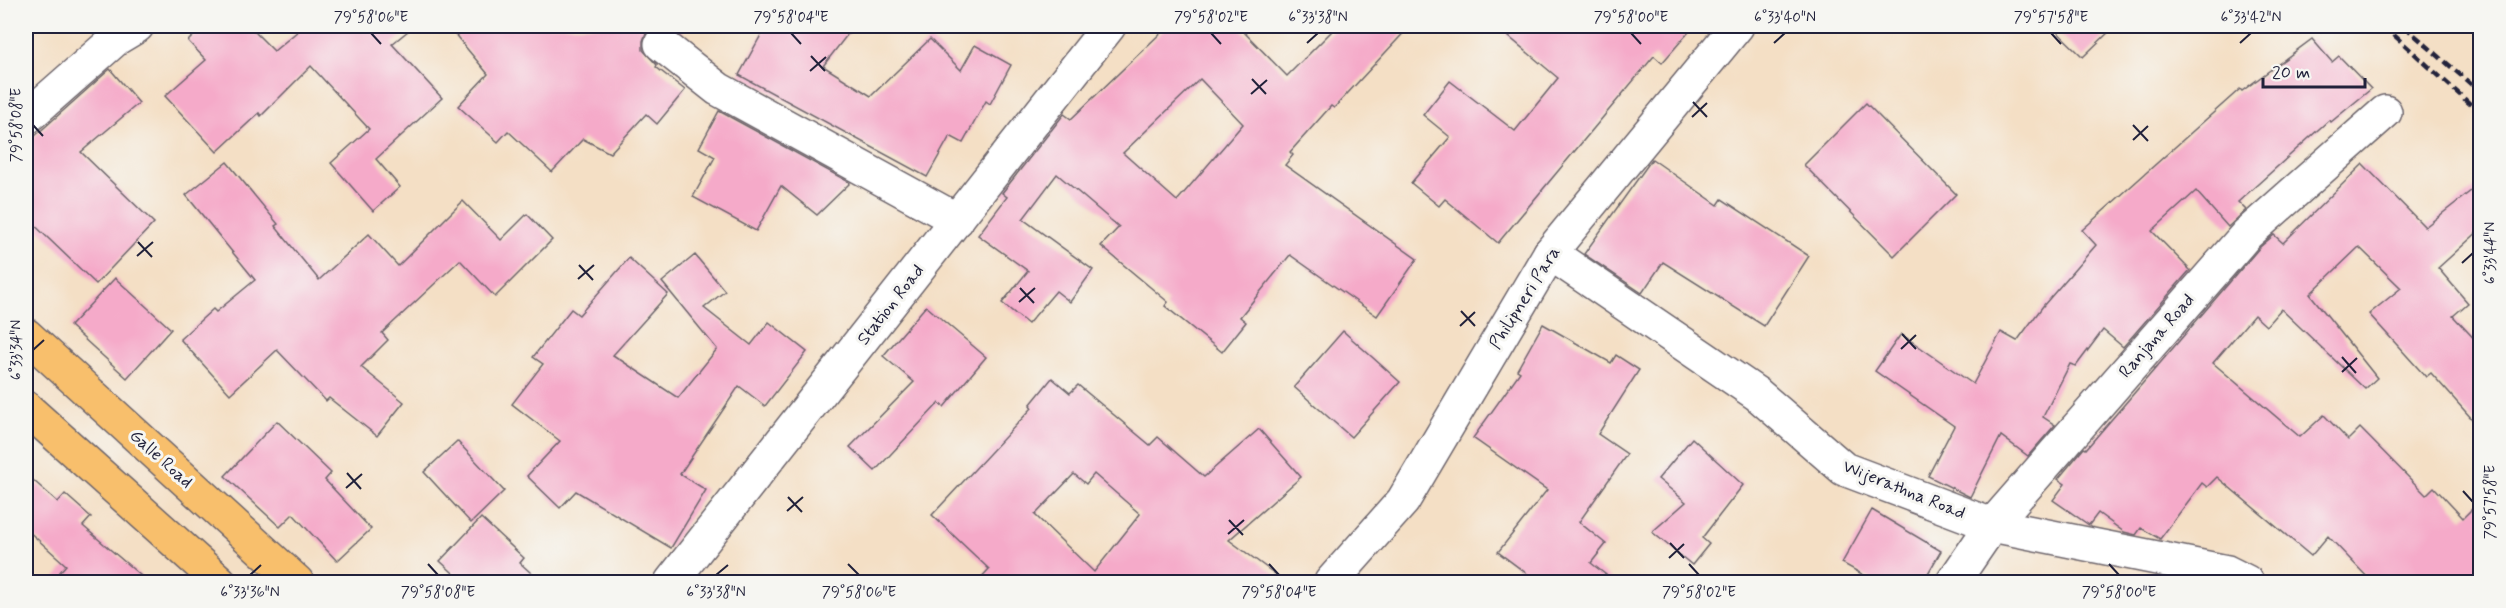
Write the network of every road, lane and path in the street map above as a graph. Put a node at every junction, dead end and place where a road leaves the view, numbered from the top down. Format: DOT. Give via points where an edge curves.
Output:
graph roads {
  1 [pos="137,26"];
  2 [pos="1109,26"];
  3 [pos="1737,26"];
  4 [pos="661,44"];
  5 [pos="2385,112"];
  6 [pos="26,118"];
  7 [pos="957,220"];
  8 [pos="1550,253"];
  9 [pos="26,335"];
  10 [pos="26,408"];
  11 [pos="1992,525"];
  12 [pos="220,582"];
  13 [pos="297,582"];
  14 [pos="671,582"];
  15 [pos="1331,582"];
  16 [pos="1953,582"];
  17 [pos="2247,582"];
  1 -- 6 [label="street" via="117,38"];
  2 -- 7 [label="street, Station Road"];
  3 -- 8 [label="street, Philipneri Para"];
  4 -- 7 [label="street" via="718,89"];
  5 -- 11 [label="street, Ranjana Road" via="2247,234"];
  7 -- 14 [label="street, Station Road"];
  8 -- 11 [label="street, Wijerathna Road" via="1757,394 1844,469"];
  8 -- 15 [label="street, Philipneri Para" via="1403,501"];
  9 -- 13 [label="highway, Galle Road"];
  10 -- 12 [label="highway"];
  11 -- 16 [label="street, Ranjana Road"];
  11 -- 17 [label="street, Wijerathna Road" via="2228,572"];
}
